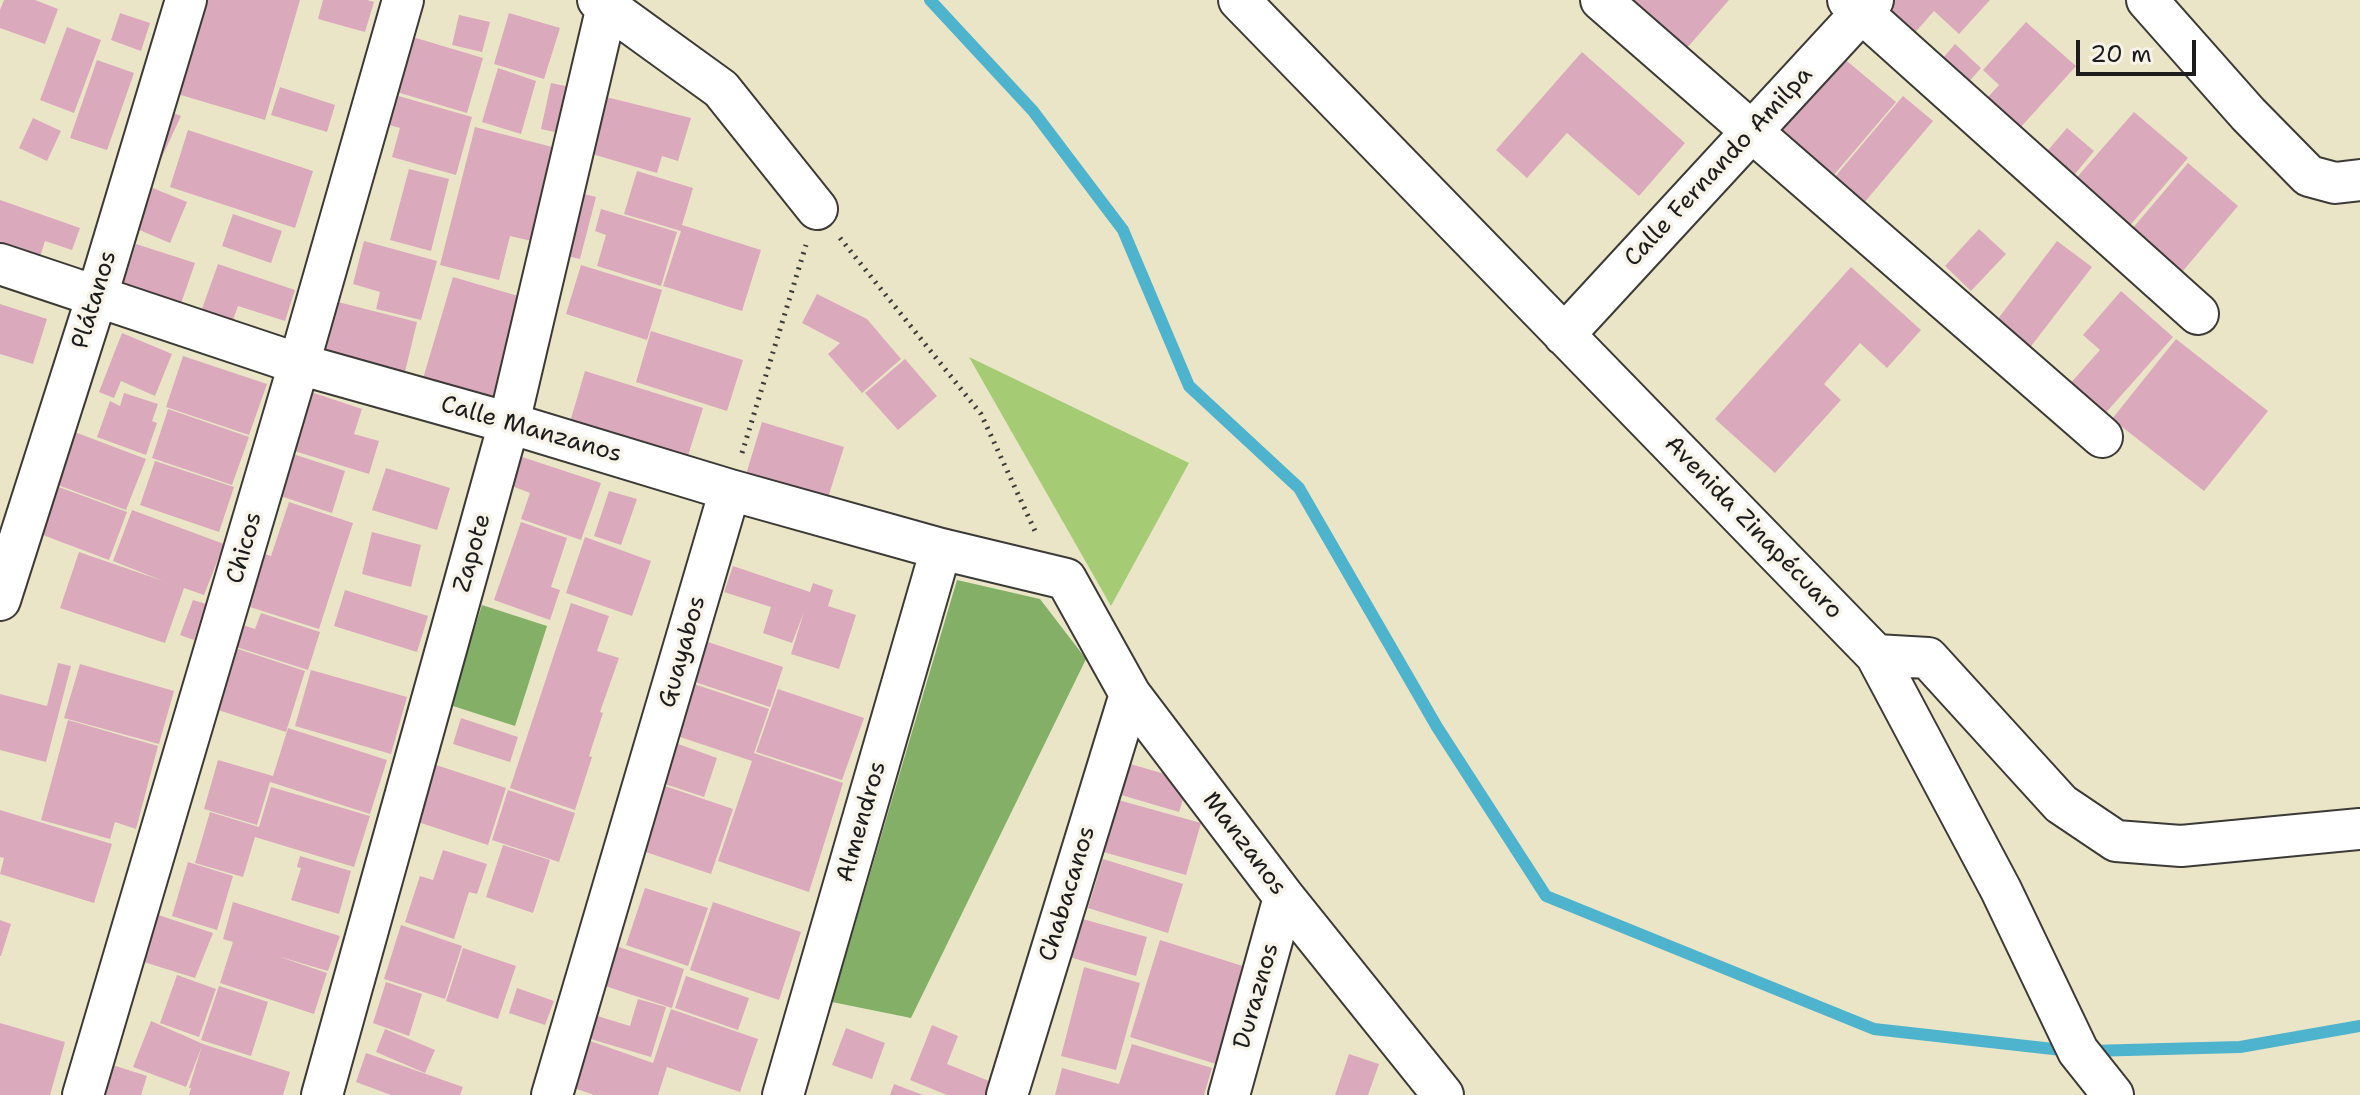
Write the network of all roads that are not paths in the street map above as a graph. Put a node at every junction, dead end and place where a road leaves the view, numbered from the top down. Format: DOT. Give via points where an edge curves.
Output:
graph roads {
  1 [pos="186,0"];
  2 [pos="403,0"];
  3 [pos="1239,0"];
  4 [pos="1601,0"];
  5 [pos="2147,0"];
  6 [pos="602,3"];
  7 [pos="1861,4"];
  8 [pos="1752,131"];
  9 [pos="2360,180"];
  10 [pos="817,209"];
  11 [pos="0,264"];
  12 [pos="97,296"];
  13 [pos="2198,314"];
  14 [pos="1564,335"];
  15 [pos="299,364"];
  16 [pos="509,423"];
  17 [pos="2102,437"];
  18 [pos="730,490"];
  19 [pos="941,549"];
  20 [pos="1066,579"];
  21 [pos="0,600"];
  22 [pos="1876,655"];
  23 [pos="1130,694"];
  24 [pos="2360,829"];
  25 [pos="1284,897"];
  26 [pos="83,1095"];
  27 [pos="322,1095"];
  28 [pos="552,1095"];
  29 [pos="783,1095"];
  30 [pos="1007,1095"];
  31 [pos="1229,1095"];
  32 [pos="1442,1095"];
  33 [pos="2113,1095"];
  1 -- 12 [label="street, Plátanos"];
  2 -- 15 [label="street, Chicos"];
  3 -- 14 [label="street, Avenida Zinapécuaro"];
  4 -- 8 [label="street"];
  5 -- 9 [label="street" via="2309,176 2335,183"];
  6 -- 10 [label="street" via="721,89"];
  6 -- 16 [label="street, Zapote"];
  7 -- 8 [label="street, Calle Fernando Amilpa"];
  7 -- 13 [label="street"];
  8 -- 14 [label="street, Calle Fernando Amilpa"];
  8 -- 17 [label="street"];
  11 -- 12 [label="street, Calle Manzanos"];
  12 -- 15 [label="street, Calle Manzanos"];
  12 -- 21 [label="street, Plátanos"];
  14 -- 22 [label="street, Avenida Zinapécuaro"];
  15 -- 16 [label="street, Calle Manzanos"];
  15 -- 26 [label="street, Chicos"];
  16 -- 18 [label="street, Calle Manzanos"];
  16 -- 27 [label="street, Zapote"];
  18 -- 19 [label="street, Calle Manzanos"];
  18 -- 28 [label="street, Guayabos"];
  19 -- 20 [label="street, Calle Manzanos"];
  19 -- 29 [label="street, Almendros"];
  20 -- 23 [label="street, Manzanos"];
  22 -- 24 [label="street" via="1928,658 2061,804 2116,841 2181,846"];
  22 -- 33 [label="street, Avenida Zinapécuaro" via="2001,890 2078,1051"];
  23 -- 25 [label="street, Manzanos"];
  23 -- 30 [label="street, Chabacanos"];
  25 -- 31 [label="street, Duraznos"];
  25 -- 32 [label="street, Manzanos"];
}
